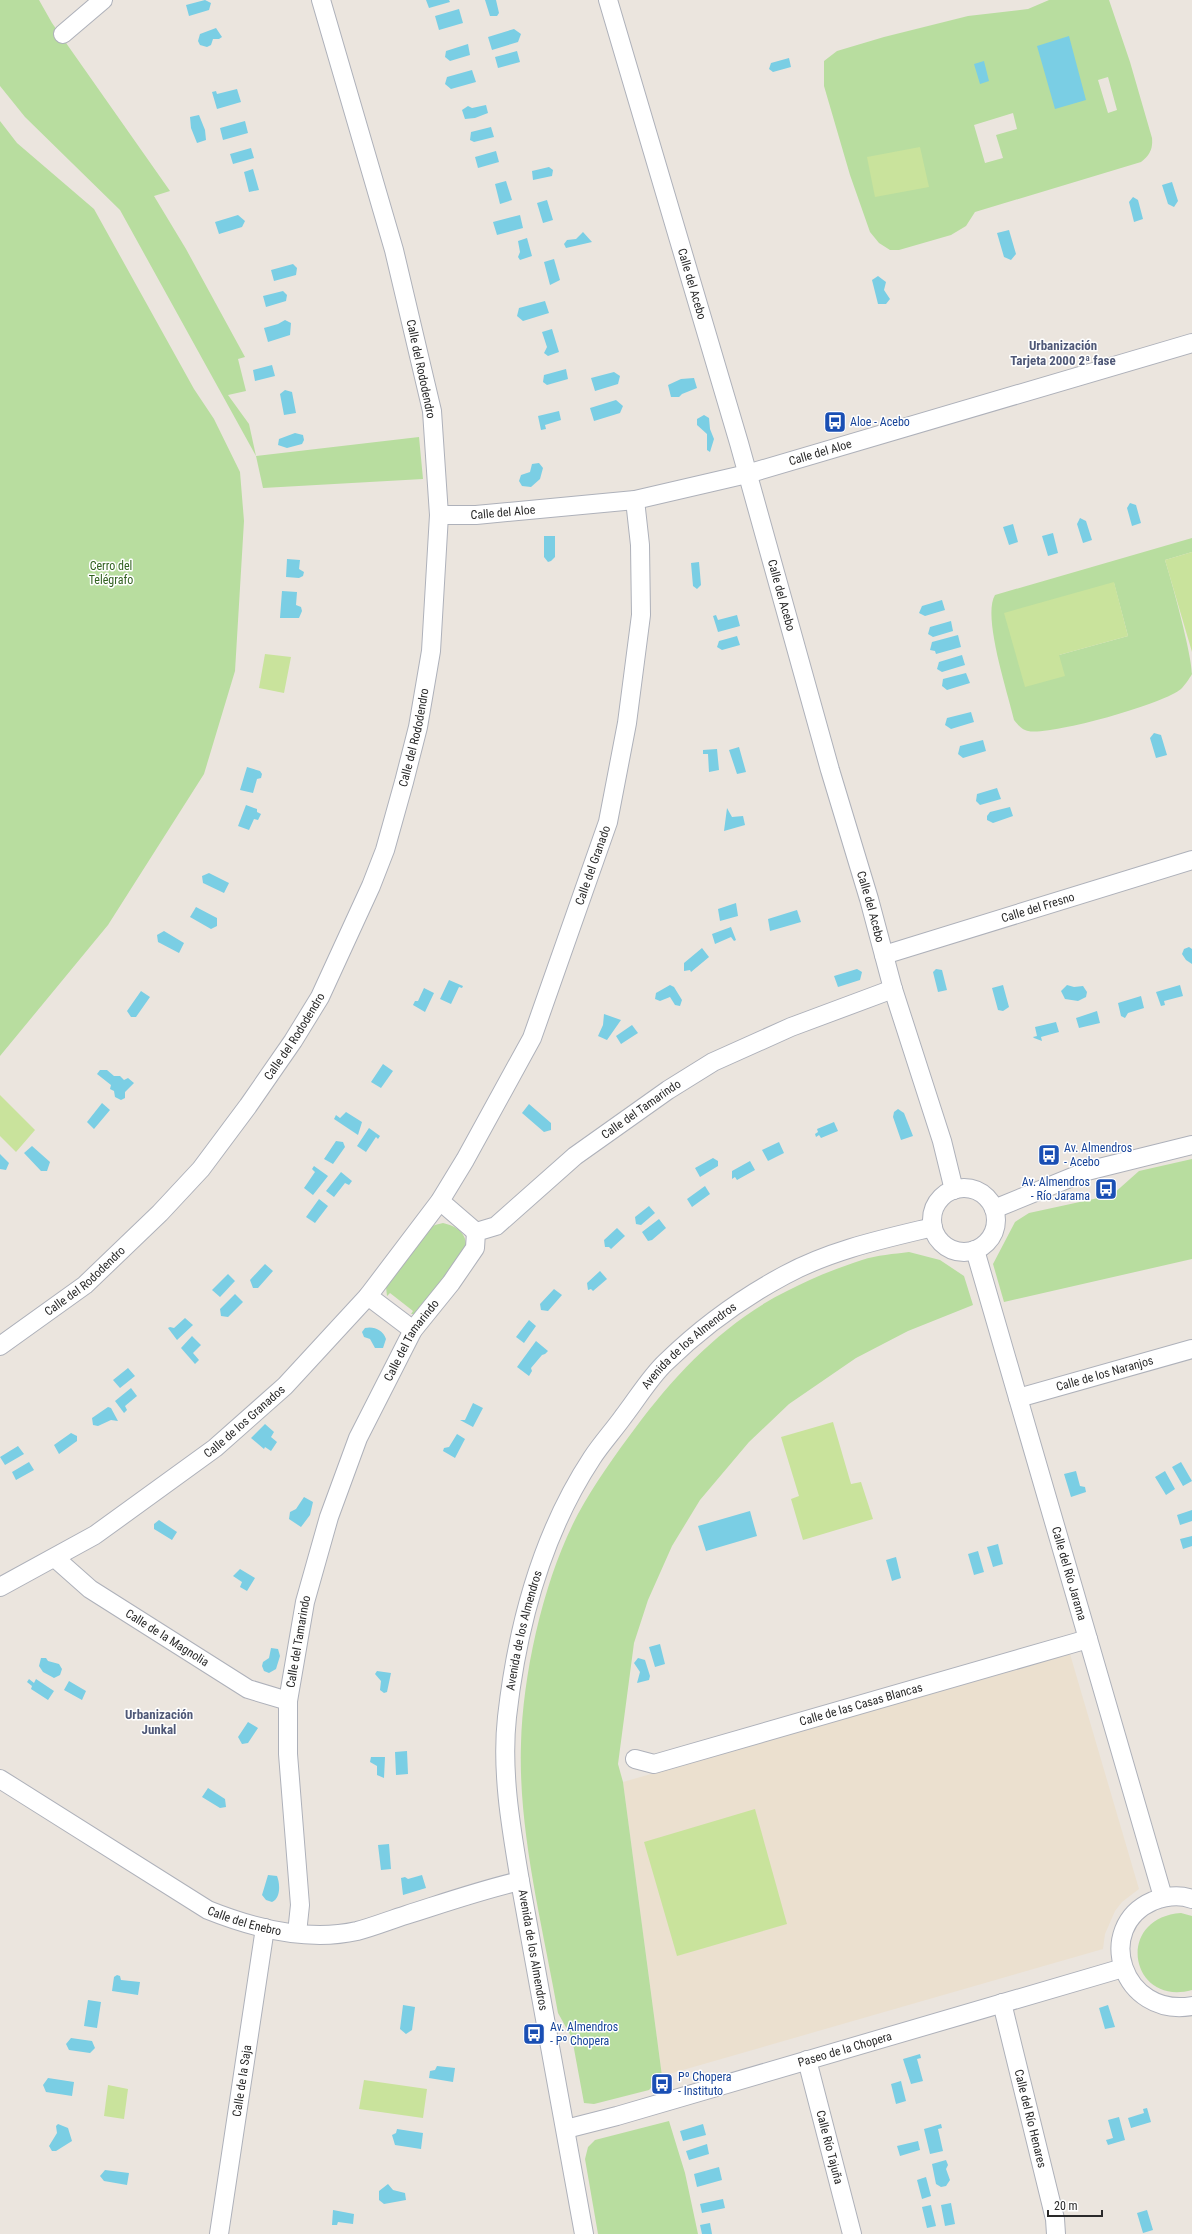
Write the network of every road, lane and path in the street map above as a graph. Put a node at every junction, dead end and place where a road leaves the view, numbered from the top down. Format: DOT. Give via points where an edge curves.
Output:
graph roads {
  1 [pos="102,0"];
  2 [pos="321,0"];
  3 [pos="608,0"];
  4 [pos="63,34"];
  5 [pos="1192,343"];
  6 [pos="747,474"];
  7 [pos="635,500"];
  8 [pos="439,515"];
  9 [pos="1192,860"];
  10 [pos="884,955"];
  11 [pos="893,988"];
  12 [pos="1192,1145"];
  13 [pos="954,1190"];
  14 [pos="440,1202"];
  15 [pos="994,1209"];
  16 [pos="933,1227"];
  17 [pos="476,1232"];
  18 [pos="975,1250"];
  19 [pos="368,1296"];
  20 [pos="413,1330"];
  21 [pos="0,1346"];
  22 [pos="1192,1349"];
  23 [pos="1018,1398"];
  24 [pos="55,1558"];
  25 [pos="0,1587"];
  26 [pos="1088,1639"];
  27 [pos="288,1701"];
  28 [pos="635,1759"];
  29 [pos="0,1779"];
  30 [pos="520,1881"];
  31 [pos="1163,1897"];
  32 [pos="1192,1898"];
  33 [pos="265,1928"];
  34 [pos="297,1933"];
  35 [pos="1123,1968"];
  36 [pos="1002,2003"];
  37 [pos="1192,2006"];
  38 [pos="807,2060"];
  39 [pos="566,2129"];
  40 [pos="219,2234"];
  41 [pos="584,2234"];
  42 [pos="852,2234"];
  43 [pos="1056,2234"];
  1 -- 4 [label="street"];
  2 -- 8 [label="street, Calle del Rododendro" via="394,250 430,404"];
  3 -- 6 [label="street, Calle del Acebo"];
  5 -- 6 [label="street, Calle del Aloe"];
  6 -- 7 [label="street, Calle del Aloe"];
  6 -- 10 [label="street, Calle del Acebo"];
  7 -- 8 [label="street, Calle del Aloe" via="476,515"];
  7 -- 14 [label="street, Calle del Granado" via="640,545 641,615 627,723 608,822 532,1038"];
  8 -- 21 [label="street, Calle del Rododendro" via="431,651 418,727 385,850 320,998 201,1169 160,1213 85,1285"];
  9 -- 10 [label="street, Calle del Fresno"];
  10 -- 11 [label="street, Calle del Acebo"];
  11 -- 13 [label="street, Calle del Acebo" via="942,1141"];
  11 -- 17 [label="street, Calle del Tamarindo" via="791,1027 714,1062 668,1090 575,1156 496,1226"];
  12 -- 15 [label="street" via="1087,1171"];
  13 -- 15 [label="street" via="974,1189 989,1200"];
  13 -- 16 [label="street" via="939,1200 934,1208"];
  14 -- 17 [label="street"];
  14 -- 19 [label="street, Calle de los Granados"];
  15 -- 18 [label="street" via="996,1221 993,1234"];
  16 -- 18 [label="street" via="946,1245 960,1251"];
  16 -- 30 [label="street, Avenida de los Almendros" via="828,1255 786,1274 737,1302 664,1363 591,1459 562,1513 538,1571 524,1619 515,1664 507,1718 507,1771 510,1825"];
  17 -- 20 [label="street, Calle del Tamarindo" via="475,1248"];
  18 -- 23 [label="street, Calle del Río Jarama"];
  19 -- 20 [label="street"];
  19 -- 24 [label="street, Calle de los Granados" via="285,1386 216,1448 95,1535"];
  20 -- 27 [label="street, Calle del Tamarindo" via="358,1438 329,1517 305,1602"];
  22 -- 23 [label="street, Calle de los Naranjos"];
  23 -- 26 [label="street, Calle del Río Jarama"];
  24 -- 25 [label="street, Calle de los Granados"];
  24 -- 27 [label="street, Calle de la Magnolia" via="90,1589 248,1689"];
  26 -- 28 [label="street, Calle de las Casas Blancas" via="654,1764"];
  26 -- 31 [label="street, Calle del Río Jarama"];
  27 -- 34 [label="street, Calle del Tamarindo" via="288,1754 300,1905"];
  29 -- 33 [label="street, Calle del Enebro" via="208,1910"];
  30 -- 34 [label="street, Calle del Enebro" via="356,1931"];
  30 -- 39 [label="street, Avenida de los Almendros"];
  31 -- 32 [label="street"];
  31 -- 35 [label="street" via="1146,1904 1133,1916 1124,1932 1120,1950"];
  33 -- 34 [label="street, Calle del Enebro"];
  33 -- 40 [label="street, Calle de la Saja"];
  35 -- 36 [label="street, Paseo de la Chopera"];
  35 -- 37 [label="street" via="1130,1983 1142,1996 1157,2004 1174,2008"];
  36 -- 38 [label="street, Paseo de la Chopera"];
  36 -- 43 [label="street, Calle del Río Henares" via="1055,2219"];
  38 -- 39 [label="street, Paseo de la Chopera"];
  38 -- 42 [label="street, Calle Río Tajuña"];
  39 -- 41 [label="street, Avenida de los Almendros"];
}
